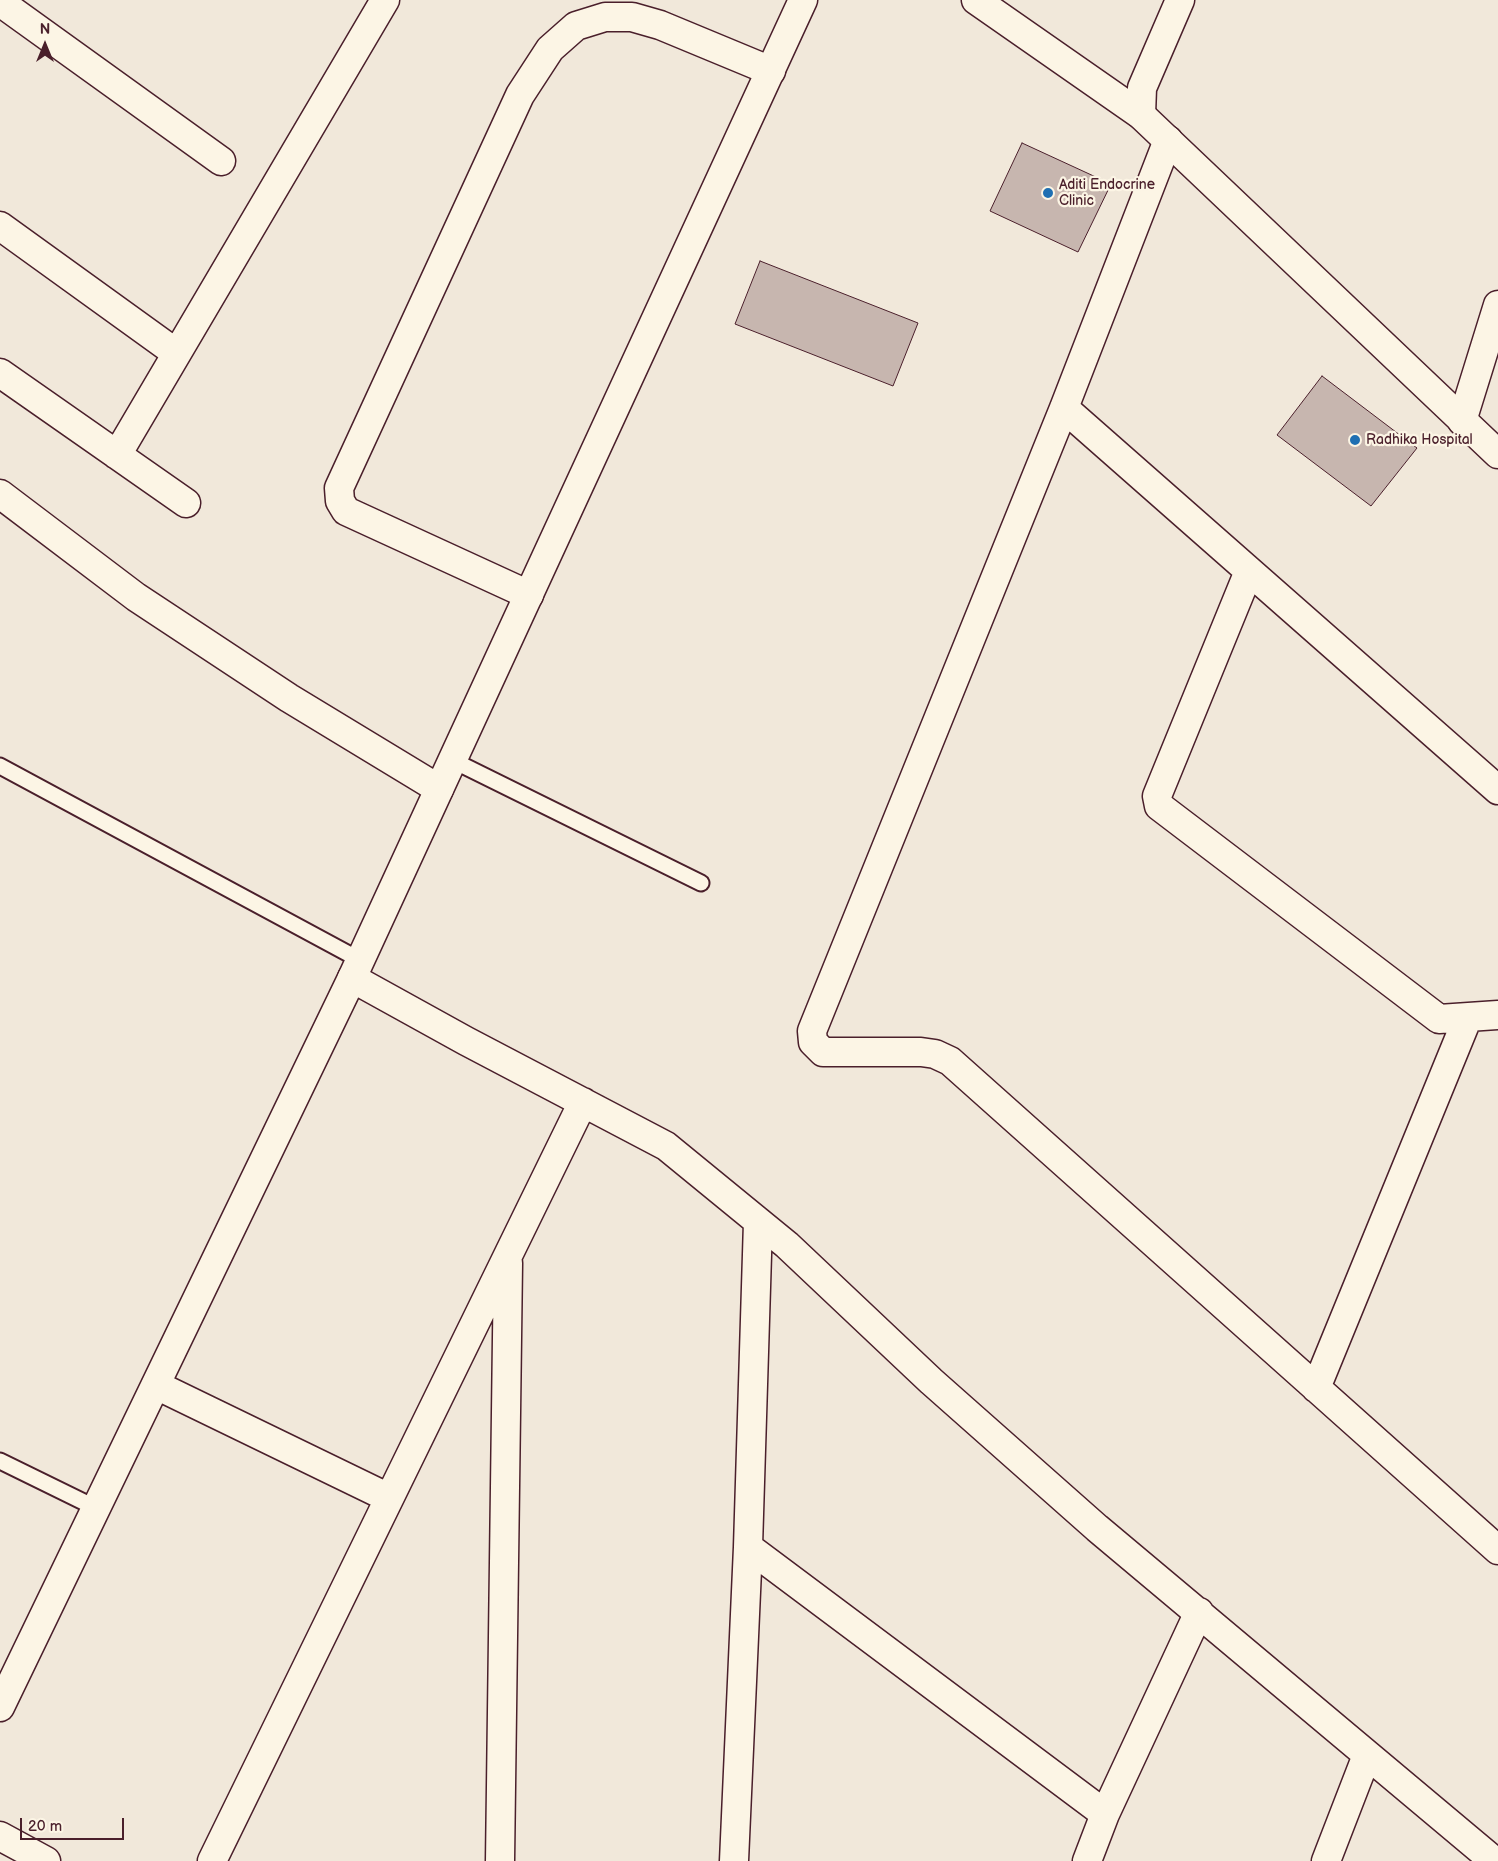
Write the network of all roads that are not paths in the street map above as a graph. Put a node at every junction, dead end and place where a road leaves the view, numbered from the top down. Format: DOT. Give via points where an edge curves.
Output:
graph roads {
  1 [pos="384,0"];
  2 [pos="803,0"];
  3 [pos="976,0"];
  4 [pos="1180,0"];
  5 [pos="0,2"];
  6 [pos="771,71"];
  7 [pos="1141,115"];
  8 [pos="1168,140"];
  9 [pos="221,161"];
  10 [pos="0,226"];
  11 [pos="1498,305"];
  12 [pos="176,353"];
  13 [pos="0,373"];
  14 [pos="1064,408"];
  15 [pos="1462,420"];
  16 [pos="117,454"];
  17 [pos="1498,454"];
  18 [pos="0,494"];
  19 [pos="186,504"];
  20 [pos="1249,571"];
  21 [pos="529,595"];
  22 [pos="452,760"];
  23 [pos="0,766"];
  24 [pos="439,789"];
  25 [pos="1498,790"];
  26 [pos="702,883"];
  27 [pos="356,969"];
  28 [pos="1498,1014"];
  29 [pos="1468,1017"];
  30 [pos="583,1102"];
  31 [pos="758,1222"];
  32 [pos="508,1254"];
  33 [pos="156,1385"];
  34 [pos="1316,1388"];
  35 [pos="0,1461"];
  36 [pos="389,1498"];
  37 [pos="96,1508"];
  38 [pos="748,1547"];
  39 [pos="1498,1550"];
  40 [pos="1199,1612"];
  41 [pos="0,1707"];
  42 [pos="1367,1755"];
  43 [pos="1104,1814"];
  44 [pos="0,1836"];
  45 [pos="46,1861"];
  46 [pos="212,1861"];
  47 [pos="500,1861"];
  48 [pos="734,1861"];
  49 [pos="1087,1861"];
  50 [pos="1326,1861"];
  51 [pos="1494,1861"];
  1 -- 12 [label="street"];
  2 -- 6 [label="street"];
  3 -- 7 [label="street"];
  4 -- 7 [label="street" via="1142,88"];
  5 -- 9 [label="street"];
  6 -- 21 [label="street"];
  6 -- 21 [label="street" via="660,25 632,17 604,17 576,26 550,49 520,96 339,488 340,501 346,511"];
  7 -- 8 [label="street"];
  8 -- 14 [label="street"];
  8 -- 15 [label="street"];
  10 -- 12 [label="street"];
  11 -- 15 [label="street"];
  12 -- 16 [label="street"];
  13 -- 16 [label="street"];
  14 -- 20 [label="street"];
  14 -- 34 [label="street" via="812,1031 813,1042 822,1052 921,1052 950,1061"];
  15 -- 17 [label="street"];
  16 -- 19 [label="street"];
  18 -- 24 [label="street" via="136,597 289,698"];
  20 -- 25 [label="street"];
  20 -- 29 [label="street" via="1157,796 1159,806 1439,1019"];
  21 -- 22 [label="street"];
  22 -- 24 [label="street"];
  22 -- 26 [label="lane"];
  23 -- 27 [label="lane"];
  24 -- 27 [label="street"];
  27 -- 30 [label="street"];
  27 -- 33 [label="street"];
  28 -- 29 [label="street"];
  29 -- 34 [label="street"];
  30 -- 31 [label="street" via="666,1146"];
  30 -- 32 [label="street"];
  31 -- 38 [label="street"];
  31 -- 40 [label="street" via="1097,1528"];
  32 -- 36 [label="street"];
  32 -- 47 [label="street"];
  33 -- 36 [label="street"];
  33 -- 37 [label="street"];
  34 -- 39 [label="street"];
  35 -- 37 [label="lane"];
  36 -- 46 [label="street"];
  37 -- 41 [label="street"];
  38 -- 43 [label="street"];
  38 -- 48 [label="street"];
  40 -- 42 [label="street"];
  40 -- 43 [label="street"];
  42 -- 50 [label="street"];
  42 -- 51 [label="street"];
  43 -- 49 [label="street"];
  44 -- 45 [label="street"];
}
